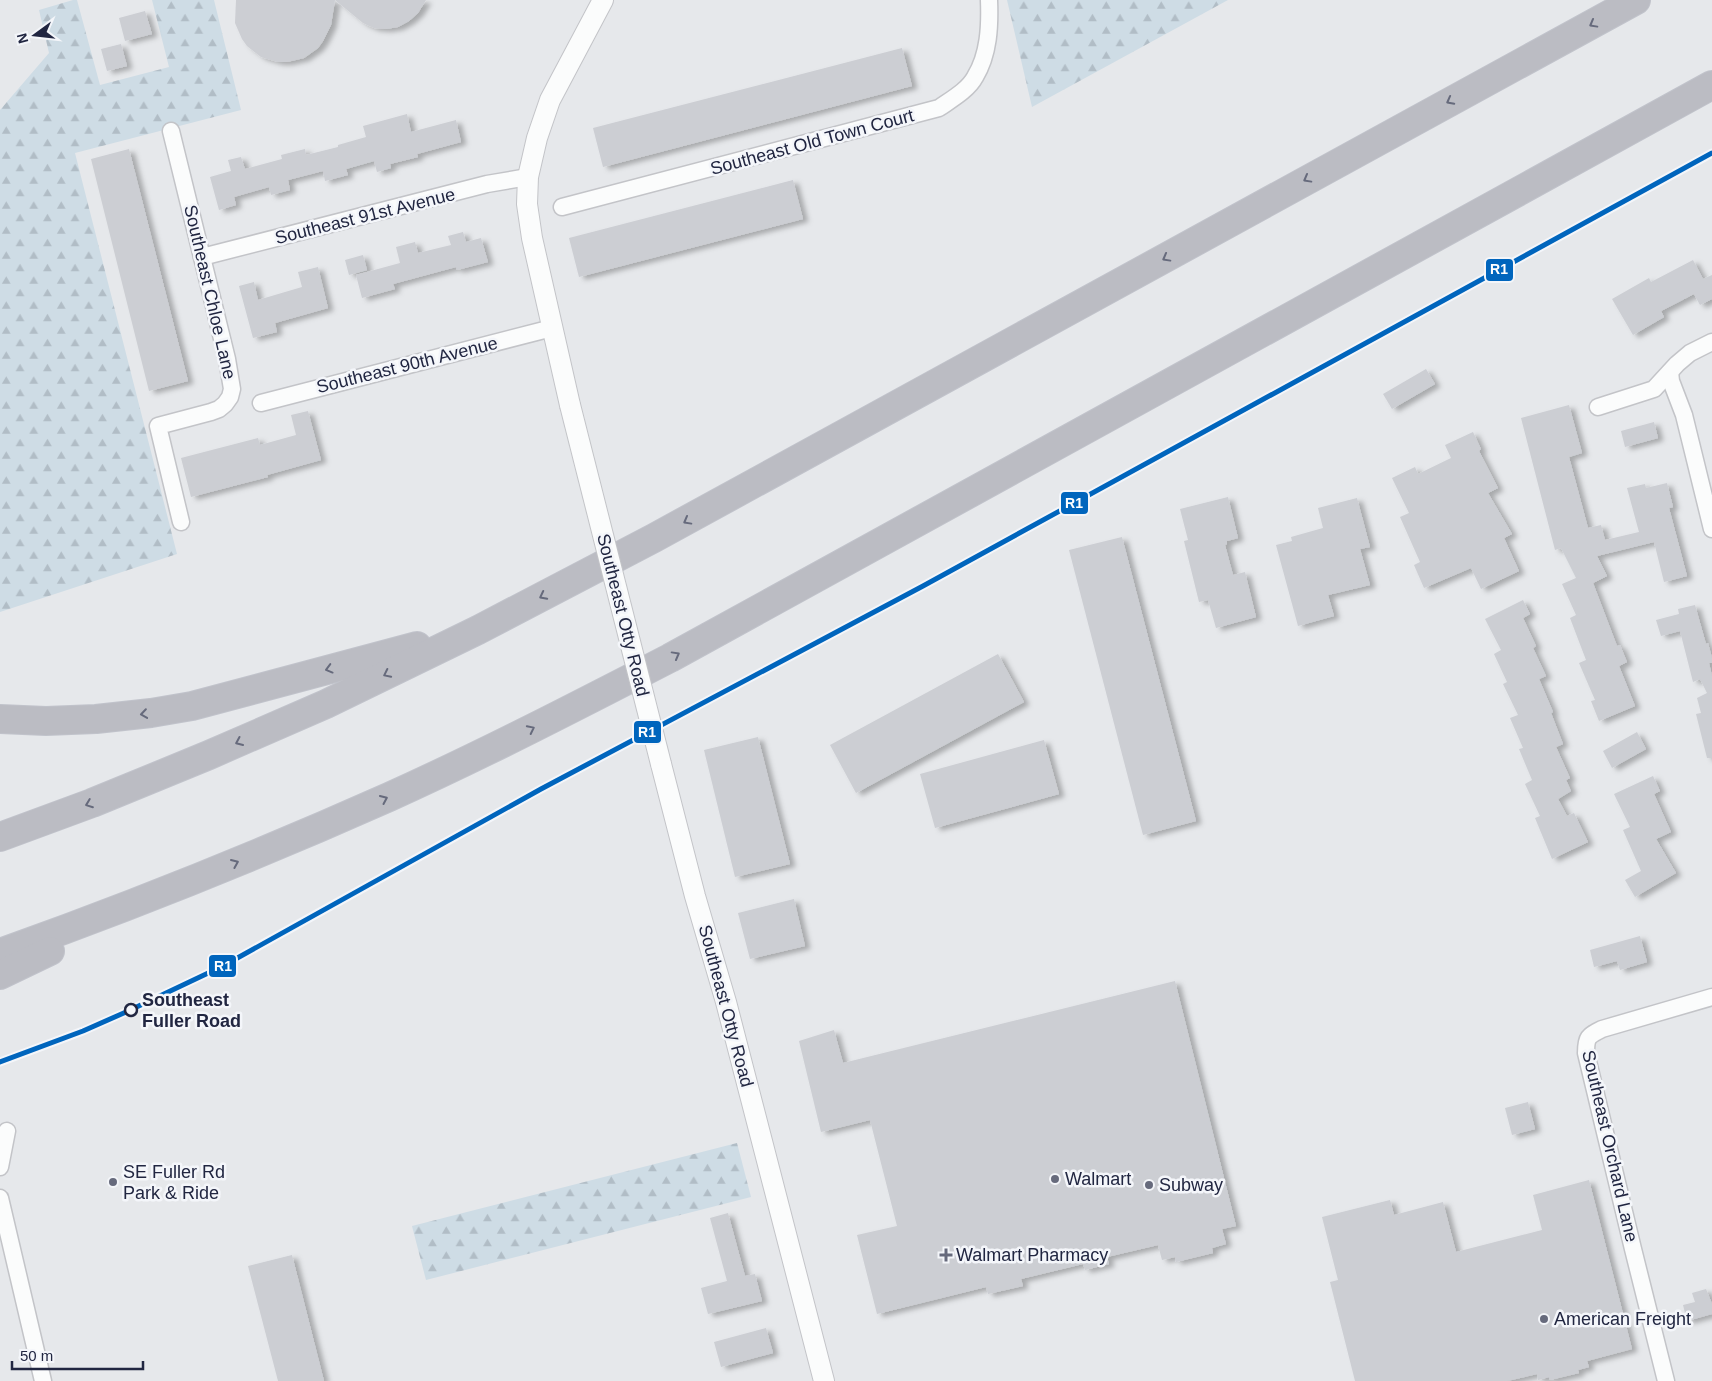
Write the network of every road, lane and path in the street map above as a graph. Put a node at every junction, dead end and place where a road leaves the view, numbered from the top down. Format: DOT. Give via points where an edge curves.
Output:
graph roads {
  1 [pos="604,0"];
  2 [pos="989,0"];
  3 [pos="1636,0"];
  4 [pos="1712,85"];
  5 [pos="170,130"];
  6 [pos="528,177"];
  7 [pos="562,208"];
  8 [pos="202,257"];
  9 [pos="552,328"];
  10 [pos="1712,342"];
  11 [pos="1670,372"];
  12 [pos="261,403"];
  13 [pos="1598,407"];
  14 [pos="181,522"];
  15 [pos="1712,529"];
  16 [pos="478,630"];
  17 [pos="0,719"];
  18 [pos="0,837"];
  19 [pos="190,882"];
  20 [pos="0,953"];
  21 [pos="0,975"];
  22 [pos="1712,997"];
  23 [pos="7,1131"];
  24 [pos="0,1167"];
  25 [pos="0,1198"];
  26 [pos="43,1381"];
  27 [pos="824,1381"];
  28 [pos="1666,1381"];
  1 -- 6 [label="street, Southeast Otty Road" via="550,100"];
  2 -- 7 [label="street, Southeast Old Town Court" via="985,55 975,78 940,108"];
  3 -- 16 [label="highway, one-way" via="654,538"];
  19 -- 4 [label="highway, one-way" via="390,796 670,658"];
  5 -- 8 [label="street, Southeast Chloe Lane"];
  6 -- 8 [label="street, Southeast 91st Avenue" via="488,184"];
  6 -- 9 [label="street, Southeast Otty Road" via="528,216"];
  8 -- 14 [label="street, Southeast Chloe Lane" via="228,359 232,389 230,398 219,409 158,426"];
  9 -- 12 [label="street, Southeast 90th Avenue"];
  9 -- 27 [label="street, Southeast Otty Road, bridge" via="695,896 726,1002"];
  10 -- 11 [label="street" via="1690,353"];
  11 -- 13 [label="street" via="1654,389"];
  11 -- 15 [label="street"];
  16 -- 17 [label="highway, one-way" via="192,706 96,719"];
  16 -- 18 [label="highway, one-way" via="281,724"];
  19 -- 20 [label="highway"];
  19 -- 21 [label="highway"];
  22 -- 28 [label="street, Southeast Orchard Lane" via="1602,1029 1589,1035 1586,1043 1630,1240"];
  23 -- 24 [label="street"];
  25 -- 26 [label="street"];
}
